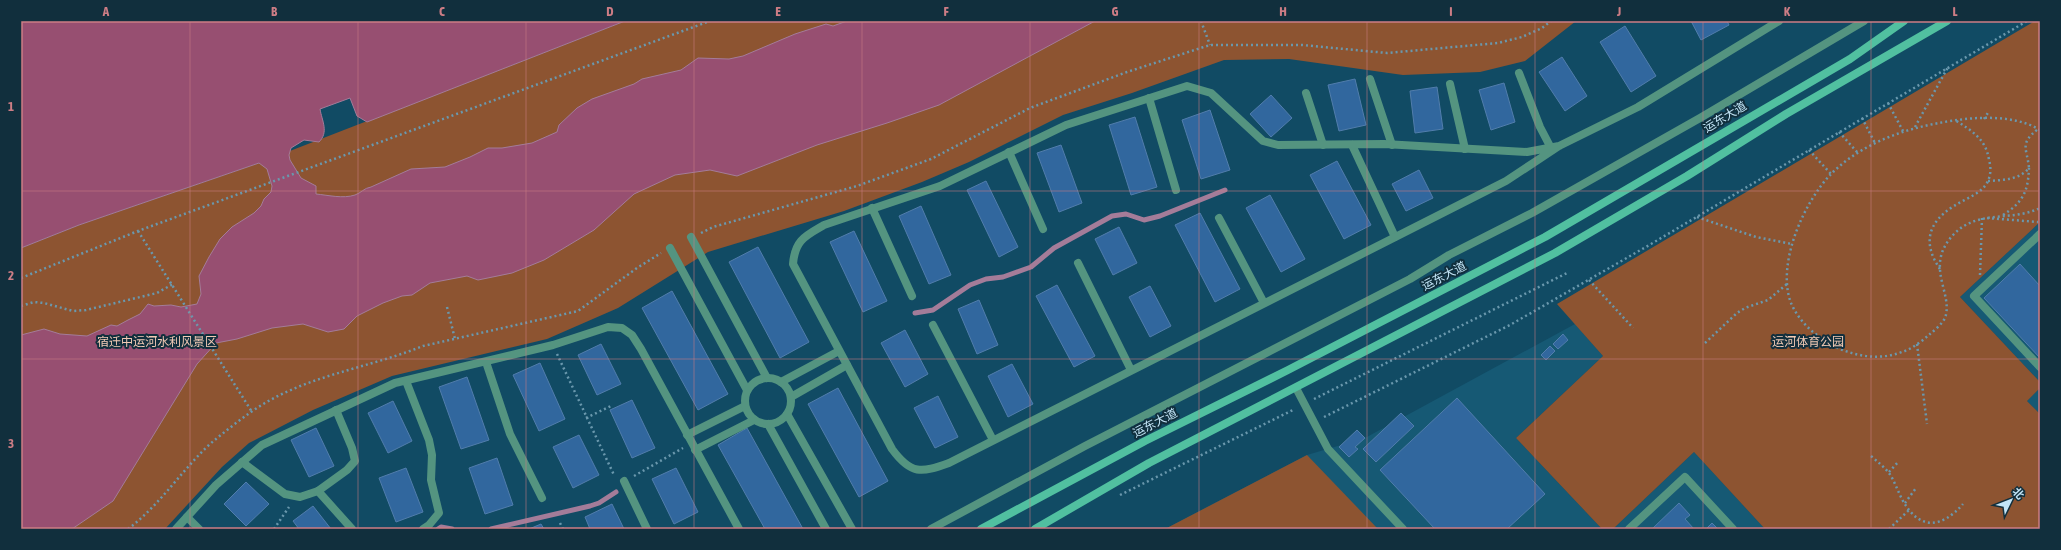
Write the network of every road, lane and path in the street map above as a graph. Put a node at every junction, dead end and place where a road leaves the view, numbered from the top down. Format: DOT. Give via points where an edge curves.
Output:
graph roads {
  1 [pos="710,21"];
  2 [pos="1201,21"];
  3 [pos="1779,21"];
  4 [pos="1864,21"];
  5 [pos="1904,21"];
  6 [pos="1947,21"];
  7 [pos="2027,21"];
  8 [pos="1767,24"];
  9 [pos="1210,45"];
  10 [pos="1948,67"];
  11 [pos="1519,73"];
  12 [pos="1370,79"];
  13 [pos="1450,84"];
  14 [pos="1306,93"];
  15 [pos="1149,98"];
  16 [pos="1888,103"];
  17 [pos="1989,111"];
  18 [pos="1862,118"];
  19 [pos="1984,119"];
  20 [pos="1955,120"];
  21 [pos="1915,127"];
  22 [pos="2039,129"];
  23 [pos="1903,131"];
  24 [pos="1839,132"];
  25 [pos="1875,143"];
  26 [pos="1323,145"];
  27 [pos="1352,145"];
  28 [pos="1392,145"];
  29 [pos="1554,148"];
  30 [pos="1465,149"];
  31 [pos="1809,150"];
  32 [pos="1009,152"];
  33 [pos="1858,153"];
  34 [pos="2029,168"];
  35 [pos="1831,174"];
  36 [pos="1988,181"];
  37 [pos="1176,190"];
  38 [pos="872,208"];
  39 [pos="2040,208"];
  40 [pos="2003,215"];
  41 [pos="1696,217"];
  42 [pos="1219,218"];
  43 [pos="1981,218"];
  44 [pos="2040,222"];
  45 [pos="1043,229"];
  46 [pos="138,231"];
  47 [pos="2040,234"];
  48 [pos="691,237"];
  49 [pos="1395,237"];
  50 [pos="1792,244"];
  51 [pos="670,248"];
  52 [pos="1078,263"];
  53 [pos="1940,270"];
  54 [pos="21,278"];
  55 [pos="1589,280"];
  56 [pos="173,284"];
  57 [pos="1788,284"];
  58 [pos="1980,291"];
  59 [pos="912,296"];
  60 [pos="1264,303"];
  61 [pos="21,306"];
  62 [pos="447,307"];
  63 [pos="933,325"];
  64 [pos="1633,328"];
  65 [pos="455,339"];
  66 [pos="1705,343"];
  67 [pos="1917,344"];
  68 [pos="553,345"];
  69 [pos="839,351"];
  70 [pos="486,362"];
  71 [pos="847,366"];
  72 [pos="2040,367"];
  73 [pos="1131,370"];
  74 [pos="767,378"];
  75 [pos="406,381"];
  76 [pos="781,382"];
  77 [pos="1296,388"];
  78 [pos="747,390"];
  79 [pos="791,397"];
  80 [pos="613,405"];
  81 [pos="745,406"];
  82 [pos="336,410"];
  83 [pos="252,412"];
  84 [pos="787,414"];
  85 [pos="586,418"];
  86 [pos="754,420"];
  87 [pos="1314,422"];
  88 [pos="768,424"];
  89 [pos="1927,424"];
  90 [pos="993,440"];
  91 [pos="691,443"];
  92 [pos="1871,456"];
  93 [pos="1899,461"];
  94 [pos="242,462"];
  95 [pos="1889,472"];
  96 [pos="624,481"];
  97 [pos="1916,488"];
  98 [pos="318,492"];
  99 [pos="300,497"];
  100 [pos="542,498"];
  101 [pos="1905,503"];
  102 [pos="1964,504"];
  103 [pos="1909,510"];
  104 [pos="187,517"];
  105 [pos="560,523"];
  106 [pos="176,529"];
  107 [pos="199,529"];
  108 [pos="274,529"];
  109 [pos="352,529"];
  110 [pos="423,529"];
  111 [pos="563,529"];
  112 [pos="647,529"];
  113 [pos="739,529"];
  114 [pos="826,529"];
  115 [pos="852,529"];
  116 [pos="931,529"];
  117 [pos="981,529"];
  118 [pos="1035,529"];
  119 [pos="1403,529"];
  120 [pos="1629,529"];
  121 [pos="1733,529"];
  122 [pos="1889,529"];
  1 -- 46 [label="path"];
  2 -- 9 [label="path"];
  3 -- 8 [label="street"];
  4 -- 116 [label="street" via="1532,213 1449,254 1410,279 1085,446"];
  5 -- 117 [label="main road, 运东大道" via="1850,59 1546,237 1145,441"];
  6 -- 77 [label="main road" via="1555,253"];
  7 -- 10 [label="path"];
  8 -- 29 [label="street" via="1638,106"];
  10 -- 16 [label="path"];
  10 -- 21 [label="path"];
  11 -- 29 [label="street" via="1540,127"];
  12 -- 28 [label="street"];
  13 -- 30 [label="street"];
  14 -- 26 [label="street"];
  15 -- 26 [label="street" via="1187,86 1200,88 1211,93 1263,141 1278,145"];
  15 -- 32 [label="street" via="1066,125"];
  15 -- 37 [label="street"];
  16 -- 18 [label="path"];
  16 -- 23 [label="path"];
  17 -- 19 [label="path"];
  18 -- 24 [label="path"];
  18 -- 25 [label="path"];
  19 -- 20 [label="path"];
  19 -- 22 [label="path" via="2013,120"];
  20 -- 21 [label="path"];
  20 -- 36 [label="path" via="1974,132 1985,145 1991,173"];
  21 -- 23 [label="path"];
  22 -- 34 [label="path" via="2025,142"];
  23 -- 25 [label="path"];
  24 -- 31 [label="path"];
  24 -- 33 [label="path"];
  25 -- 33 [label="path"];
  26 -- 27 [label="street"];
  27 -- 28 [label="street"];
  27 -- 49 [label="street"];
  28 -- 30 [label="street"];
  29 -- 30 [label="street" via="1527,152"];
  29 -- 49 [label="street" via="1506,181"];
  31 -- 35 [label="path"];
  31 -- 41 [label="path"];
  32 -- 38 [label="street" via="940,186"];
  32 -- 45 [label="street"];
  33 -- 35 [label="path"];
  34 -- 36 [label="path" via="2019,177"];
  34 -- 40 [label="path" via="2028,184 2023,196 2015,207"];
  35 -- 50 [label="path" via="1800,220"];
  36 -- 53 [label="path" via="1983,188 1938,219 1931,230 1931,253"];
  38 -- 59 [label="street"];
  38 -- 69 [label="street" via="824,225 808,234 794,251 793,264"];
  39 -- 40 [label="path" via="2022,214"];
  40 -- 43 [label="path"];
  41 -- 50 [label="path" via="1756,237"];
  41 -- 55 [label="path"];
  42 -- 60 [label="street"];
  43 -- 44 [label="path"];
  43 -- 53 [label="path" via="1954,234 1945,247"];
  43 -- 58 [label="path"];
  46 -- 54 [label="path"];
  46 -- 56 [label="path"];
  47 -- 58 [label="street"];
  48 -- 74 [label="street"];
  49 -- 60 [label="street"];
  50 -- 57 [label="path"];
  51 -- 78 [label="street"];
  52 -- 73 [label="street"];
  53 -- 67 [label="path" via="1947,311 1944,321"];
  55 -- 64 [label="path"];
  55 -- 87 [label="path" via="1510,325"];
  56 -- 61 [label="path" via="157,293 86,310 73,311 39,302"];
  56 -- 83 [label="path"];
  57 -- 66 [label="path" via="1768,300 1737,313"];
  57 -- 67 [label="path" via="1791,302 1806,326 1823,341 1844,351 1871,357 1889,356 1904,352"];
  58 -- 72 [label="street" via="1974,296"];
  60 -- 73 [label="street"];
  62 -- 65 [label="path"];
  63 -- 90 [label="street"];
  67 -- 89 [label="path"];
  68 -- 70 [label="street"];
  68 -- 85 [label="path"];
  68 -- 91 [label="street" via="608,327 622,328 632,336 641,349"];
  69 -- 71 [label="street"];
  69 -- 76 [label="street"];
  70 -- 75 [label="street"];
  70 -- 100 [label="street" via="510,434"];
  71 -- 79 [label="street"];
  71 -- 90 [label="street" via="892,449 905,465 916,471 928,470 949,462"];
  73 -- 90 [label="street"];
  74 -- 76 [label="street"];
  74 -- 78 [label="street" via="755,382"];
  75 -- 82 [label="street"];
  75 -- 110 [label="street" via="429,440 432,455 431,480 439,513"];
  76 -- 79 [label="street"];
  77 -- 87 [label="street"];
  77 -- 118 [label="main road" via="1149,463"];
  78 -- 81 [label="street"];
  79 -- 84 [label="street"];
  80 -- 85 [label="path"];
  81 -- 86 [label="street"];
  81 -- 91 [label="street"];
  82 -- 94 [label="street" via="262,445"];
  82 -- 98 [label="street" via="355,461"];
  84 -- 88 [label="street" via="775,423"];
  84 -- 115 [label="street"];
  85 -- 96 [label="path" via="614,475"];
  86 -- 88 [label="street"];
  86 -- 91 [label="street"];
  87 -- 119 [label="street" via="1328,449"];
  88 -- 114 [label="street"];
  91 -- 96 [label="path"];
  91 -- 113 [label="street"];
  92 -- 95 [label="path"];
  93 -- 95 [label="path"];
  94 -- 99 [label="street" via="285,494"];
  94 -- 104 [label="street" via="216,485"];
  95 -- 101 [label="path"];
  96 -- 112 [label="street"];
  97 -- 101 [label="path"];
  98 -- 99 [label="street"];
  98 -- 109 [label="street"];
  99 -- 108 [label="path" via="283,514"];
  101 -- 103 [label="path"];
  102 -- 103 [label="path" via="1947,520 1932,524 1916,517"];
  103 -- 122 [label="path"];
  104 -- 106 [label="street"];
  104 -- 107 [label="street"];
  105 -- 111 [label="path"];
  120 -- 121 [label="street" via="1685,477"];
}
